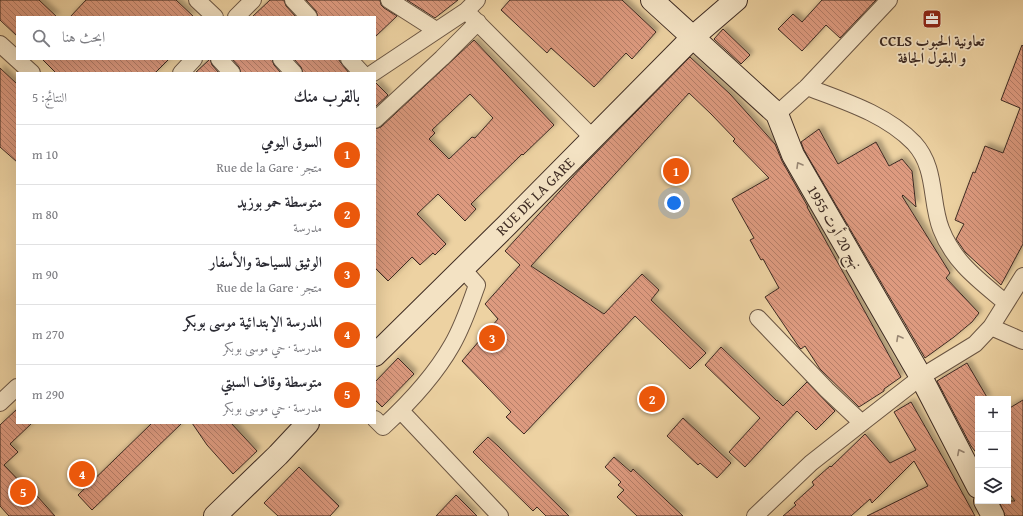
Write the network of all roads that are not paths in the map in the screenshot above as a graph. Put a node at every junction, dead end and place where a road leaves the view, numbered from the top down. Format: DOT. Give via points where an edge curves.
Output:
graph roads {
  1 [pos="197,0"];
  2 [pos="253,0"];
  3 [pos="293,0"];
  4 [pos="389,0"];
  5 [pos="652,0"];
  6 [pos="736,0"];
  7 [pos="888,0"];
  8 [pos="472,6"];
  9 [pos="214,16"];
  10 [pos="238,16"];
  11 [pos="308,16"];
  12 [pos="478,22"];
  13 [pos="436,30"];
  14 [pos="693,37"];
  15 [pos="0,44"];
  16 [pos="16,58"];
  17 [pos="18,60"];
  18 [pos="193,60"];
  19 [pos="220,60"];
  20 [pos="282,60"];
  21 [pos="350,60"];
  22 [pos="31,72"];
  23 [pos="182,72"];
  24 [pos="231,72"];
  25 [pos="293,72"];
  26 [pos="361,72"];
  27 [pos="374,72"];
  28 [pos="807,87"];
  29 [pos="777,114"];
  30 [pos="376,119"];
  31 [pos="593,138"];
  32 [pos="462,268"];
  33 [pos="1023,276"];
  34 [pos="1006,304"];
  35 [pos="758,318"];
  36 [pos="991,327"];
  37 [pos="1023,341"];
  38 [pos="376,354"];
  39 [pos="921,377"];
  40 [pos="16,388"];
  41 [pos="0,403"];
  42 [pos="400,411"];
  43 [pos="376,421"];
  44 [pos="862,423"];
  45 [pos="307,424"];
  46 [pos="975,481"];
  47 [pos="987,504"];
  48 [pos="215,516"];
  49 [pos="500,516"];
  50 [pos="755,516"];
  51 [pos="993,516"];
  1 -- 9 [label="street"];
  2 -- 10 [label="street"];
  3 -- 11 [label="street"];
  4 -- 13 [label="street"];
  5 -- 14 [label="street, نهج 20 أوت 1955"];
  6 -- 14 [label="street, RUE DE LA GARE"];
  7 -- 28 [label="street"];
  8 -- 12 [label="street"];
  8 -- 13 [label="street"];
  12 -- 30 [label="street"];
  12 -- 31 [label="street"];
  13 -- 27 [label="street"];
  14 -- 29 [label="street, نهج 20 أوت 1955"];
  14 -- 31 [label="street, RUE DE LA GARE"];
  15 -- 16 [label="street"];
  17 -- 22 [label="street"];
  18 -- 23 [label="street"];
  19 -- 24 [label="street"];
  20 -- 25 [label="street"];
  21 -- 26 [label="street"];
  28 -- 29 [label="street"];
  28 -- 34 [label="street" via="878,117 914,144 925,160 933,186 940,227 948,247 963,266"];
  39 -- 29 [label="street, نهج 20 أوت 1955, one-way" via="793,155"];
  31 -- 32 [label="street, RUE DE LA GARE"];
  32 -- 38 [label="street, RUE DE LA GARE"];
  32 -- 42 [label="street" via="477,285 463,322 440,364"];
  33 -- 34 [label="street"];
  34 -- 36 [label="street"];
  35 -- 44 [label="street"];
  36 -- 37 [label="street"];
  36 -- 39 [label="street" via="975,344"];
  39 -- 44 [label="street"];
  46 -- 39 [label="street, نهج 20 أوت 1955, one-way"];
  40 -- 41 [label="street"];
  42 -- 43 [label="street" via="383,427"];
  42 -- 49 [label="street"];
  44 -- 50 [label="street" via="811,463"];
  45 -- 48 [label="street" via="278,456"];
  47 -- 51 [label="street"];
}
